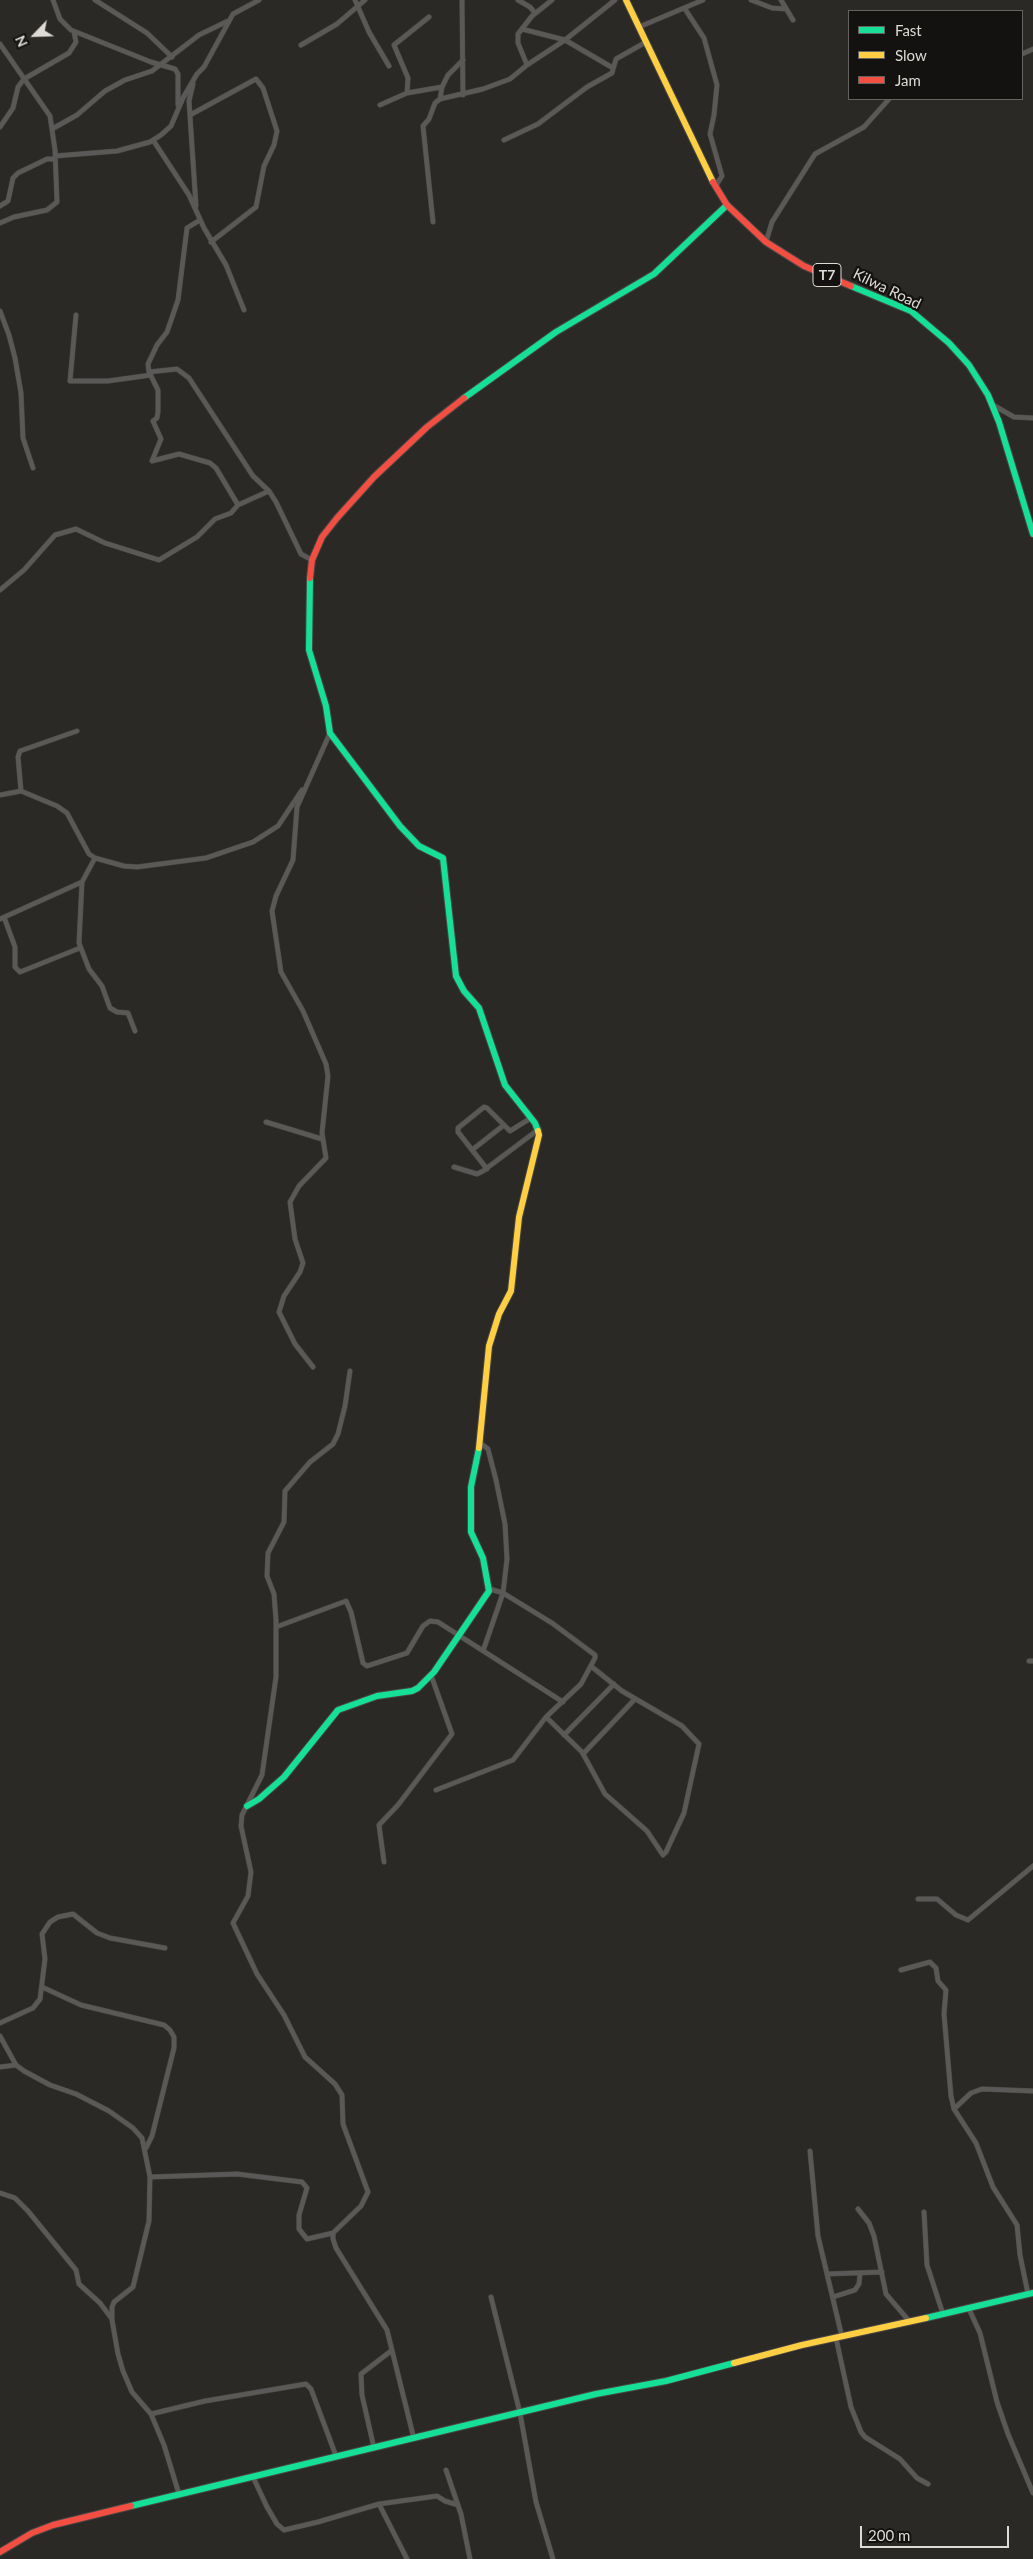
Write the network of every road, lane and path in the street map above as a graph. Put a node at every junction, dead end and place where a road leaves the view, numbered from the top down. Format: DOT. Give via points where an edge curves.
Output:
graph roads {
  1 [pos="53,0"];
  2 [pos="95,0"];
  3 [pos="259,0"];
  4 [pos="355,0"];
  5 [pos="365,0"];
  6 [pos="462,0"];
  7 [pos="518,0"];
  8 [pos="552,0"];
  9 [pos="615,0"];
  10 [pos="626,0"];
  11 [pos="703,0"];
  12 [pos="751,0"];
  13 [pos="781,0"];
  14 [pos="359,5"];
  15 [pos="685,9"];
  16 [pos="786,9"];
  17 [pos="535,13"];
  18 [pos="429,17"];
  19 [pos="793,20"];
  20 [pos="228,21"];
  21 [pos="639,27"];
  22 [pos="522,29"];
  23 [pos="74,32"];
  24 [pos="565,40"];
  25 [pos="646,42"];
  26 [pos="0,44"];
  27 [pos="301,45"];
  28 [pos="172,56"];
  29 [pos="463,60"];
  30 [pos="162,64"];
  31 [pos="527,65"];
  32 [pos="389,66"];
  33 [pos="613,68"];
  34 [pos="195,78"];
  35 [pos="24,79"];
  36 [pos="442,87"];
  37 [pos="407,93"];
  38 [pos="463,95"];
  39 [pos="440,99"];
  40 [pos="888,100"];
  41 [pos="380,105"];
  42 [pos="178,109"];
  43 [pos="190,115"];
  44 [pos="0,127"];
  45 [pos="52,129"];
  46 [pos="153,140"];
  47 [pos="504,140"];
  48 [pos="55,157"];
  49 [pos="715,186"];
  50 [pos="727,205"];
  51 [pos="0,206"];
  52 [pos="196,210"];
  53 [pos="200,220"];
  54 [pos="433,222"];
  55 [pos="0,223"];
  56 [pos="211,242"];
  57 [pos="766,242"];
  58 [pos="244,310"];
  59 [pos="0,311"];
  60 [pos="76,315"];
  61 [pos="150,374"];
  62 [pos="993,405"];
  63 [pos="1033,418"];
  64 [pos="33,468"];
  65 [pos="270,491"];
  66 [pos="238,505"];
  67 [pos="1033,534"];
  68 [pos="312,560"];
  69 [pos="0,590"];
  70 [pos="77,730"];
  71 [pos="330,733"];
  72 [pos="304,788"];
  73 [pos="20,791"];
  74 [pos="0,795"];
  75 [pos="95,858"];
  76 [pos="82,882"];
  77 [pos="2,918"];
  78 [pos="80,948"];
  79 [pos="135,1031"];
  80 [pos="532,1118"];
  81 [pos="266,1122"];
  82 [pos="504,1125"];
  83 [pos="538,1129"];
  84 [pos="322,1139"];
  85 [pos="472,1150"];
  86 [pos="454,1168"];
  87 [pos="486,1169"];
  88 [pos="313,1367"];
  89 [pos="350,1371"];
  90 [pos="479,1442"];
  91 [pos="490,1589"];
  92 [pos="503,1593"];
  93 [pos="276,1627"];
  94 [pos="459,1637"];
  95 [pos="483,1651"];
  96 [pos="592,1668"];
  97 [pos="431,1675"];
  98 [pos="614,1684"];
  99 [pos="635,1699"];
  100 [pos="563,1702"];
  101 [pos="546,1717"];
  102 [pos="564,1735"];
  103 [pos="583,1754"];
  104 [pos="436,1790"];
  105 [pos="247,1806"];
  106 [pos="384,1862"];
  107 [pos="1033,1866"];
  108 [pos="918,1899"];
  109 [pos="165,1948"];
  110 [pos="901,1970"];
  111 [pos="42,1987"];
  112 [pos="0,2023"];
  113 [pos="0,2036"];
  114 [pos="16,2065"];
  115 [pos="0,2067"];
  116 [pos="1033,2090"];
  117 [pos="954,2109"];
  118 [pos="146,2148"];
  119 [pos="810,2151"];
  120 [pos="150,2177"];
  121 [pos="0,2193"];
  122 [pos="858,2209"];
  123 [pos="924,2212"];
  124 [pos="333,2233"];
  125 [pos="882,2272"];
  126 [pos="827,2274"];
  127 [pos="860,2274"];
  128 [pos="1030,2294"];
  129 [pos="833,2296"];
  130 [pos="491,2297"];
  131 [pos="969,2309"];
  132 [pos="943,2314"];
  133 [pos="112,2320"];
  134 [pos="910,2322"];
  135 [pos="839,2338"];
  136 [pos="391,2351"];
  137 [pos="520,2413"];
  138 [pos="151,2414"];
  139 [pos="414,2439"];
  140 [pos="374,2448"];
  141 [pos="336,2456"];
  142 [pos="446,2470"];
  143 [pos="252,2477"];
  144 [pos="928,2484"];
  145 [pos="1033,2493"];
  146 [pos="179,2494"];
  147 [pos="380,2504"];
  148 [pos="458,2504"];
  149 [pos="0,2552"];
  150 [pos="407,2559"];
  151 [pos="470,2559"];
  152 [pos="553,2559"];
  1 -- 23 [label="street" via="62,22"];
  2 -- 28 [label="street" via="147,34"];
  3 -- 20 [label="street" via="234,12"];
  4 -- 14 [label="street"];
  5 -- 14 [label="street"];
  6 -- 29 [label="street"];
  7 -- 17 [label="street"];
  8 -- 17 [label="street"];
  9 -- 24 [label="street"];
  10 -- 21 [label="main road, Kilwa Road / T7"];
  11 -- 15 [label="street"];
  12 -- 16 [label="street" via="772,8"];
  13 -- 16 [label="street"];
  14 -- 27 [label="street" via="336,24"];
  14 -- 32 [label="street" via="369,32"];
  15 -- 21 [label="street"];
  15 -- 49 [label="street" via="704,38 717,85 710,134 722,176"];
  16 -- 19 [label="street"];
  17 -- 22 [label="street"];
  18 -- 37 [label="street" via="394,45 408,78"];
  20 -- 28 [label="street" via="199,35"];
  20 -- 34 [label="street"];
  21 -- 25 [label="main road, Kilwa Road / T7"];
  22 -- 24 [label="street"];
  22 -- 31 [label="street" via="517,38"];
  23 -- 30 [label="street"];
  23 -- 35 [label="street" via="76,42 68,53"];
  24 -- 31 [label="street"];
  24 -- 33 [label="street"];
  25 -- 33 [label="street" via="620,55"];
  25 -- 49 [label="main road, Kilwa Road / T7"];
  26 -- 35 [label="street"];
  28 -- 30 [label="street"];
  29 -- 36 [label="street" via="451,70"];
  29 -- 38 [label="street"];
  30 -- 42 [label="street" via="177,72"];
  30 -- 45 [label="street" via="105,91 77,115"];
  31 -- 38 [label="street" via="507,81"];
  33 -- 47 [label="street" via="612,73 587,87 538,124"];
  34 -- 42 [label="street"];
  34 -- 43 [label="street"];
  35 -- 44 [label="street" via="14,105"];
  35 -- 45 [label="street" via="48,111"];
  36 -- 37 [label="street"];
  36 -- 39 [label="street"];
  37 -- 41 [label="street"];
  38 -- 39 [label="street"];
  39 -- 54 [label="street" via="423,126"];
  40 -- 57 [label="street" via="864,127 815,154 772,222"];
  42 -- 46 [label="street" via="170,127"];
  43 -- 52 [label="street"];
  43 -- 56 [label="street" via="256,79 263,88 277,131 264,166 256,207"];
  45 -- 48 [label="street"];
  46 -- 48 [label="street" via="117,151"];
  46 -- 52 [label="street" via="183,184"];
  48 -- 51 [label="street" via="16,175 8,200"];
  48 -- 55 [label="street" via="56,204 42,212"];
  49 -- 50 [label="main road, Kilwa Road / T7"];
  50 -- 57 [label="main road, Kilwa Road / T7"];
  50 -- 68 [label="main road" via="654,274 556,332 503,368 421,432 337,518 322,537"];
  52 -- 53 [label="street"];
  53 -- 56 [label="street"];
  53 -- 61 [label="street" via="188,228 178,300 167,332 148,364"];
  56 -- 58 [label="street" via="226,266"];
  57 -- 62 [label="main road, Kilwa Road / T7" via="804,266 911,311 969,365"];
  59 -- 64 [label="street" via="15,358 23,438"];
  60 -- 61 [label="street" via="70,382 108,381"];
  61 -- 65 [label="street" via="176,369 189,378 252,476"];
  61 -- 66 [label="street" via="158,390 157,418 153,421 161,439 152,461 179,454 210,463"];
  62 -- 63 [label="street" via="1014,417"];
  62 -- 67 [label="main road, Kilwa Road / T7"];
  65 -- 66 [label="street"];
  65 -- 68 [label="street" via="301,554"];
  66 -- 69 [label="street" via="231,513 211,522 197,537 159,560 105,543 76,529 55,535 24,570"];
  68 -- 71 [label="main road" via="309,650 326,706"];
  70 -- 73 [label="street" via="21,750 18,757"];
  71 -- 72 [label="street"];
  71 -- 80 [label="main road" via="400,826 419,846 443,857 456,976 479,1008 505,1086"];
  72 -- 75 [label="street" via="274,829 238,848 192,860 137,867"];
  72 -- 84 [label="street" via="296,812 293,860 272,910 282,972 328,1070"];
  73 -- 74 [label="street"];
  73 -- 75 [label="street" via="67,813 84,847"];
  75 -- 76 [label="street"];
  76 -- 77 [label="street"];
  76 -- 78 [label="street"];
  77 -- 78 [label="street" via="15,947 15,968 20,972"];
  78 -- 79 [label="street" via="89,969 102,986 110,1008 128,1013"];
  80 -- 82 [label="street" via="510,1131"];
  80 -- 83 [label="main road"];
  81 -- 84 [label="street"];
  82 -- 85 [label="street"];
  82 -- 85 [label="street" via="484,1107 463,1123 458,1132"];
  83 -- 87 [label="street"];
  83 -- 90 [label="main road" via="537,1149 519,1217 511,1292 499,1314 489,1346"];
  84 -- 88 [label="street" via="325,1160 301,1183 290,1202 295,1239 303,1263 282,1300 279,1312"];
  85 -- 87 [label="street"];
  86 -- 87 [label="street" via="477,1174"];
  89 -- 93 [label="street" via="345,1406 335,1440 299,1473 284,1492 284,1522 269,1549 266,1565 274,1594"];
  90 -- 91 [label="main road" via="470,1494 471,1530 483,1558"];
  90 -- 92 [label="street" via="486,1447 491,1458 505,1524"];
  91 -- 92 [label="street"];
  91 -- 94 [label="main road"];
  92 -- 95 [label="street"];
  92 -- 96 [label="street" via="552,1623 595,1655"];
  93 -- 94 [label="street" via="346,1601 365,1666 408,1652 421,1629 430,1622 438,1622"];
  93 -- 105 [label="street" via="276,1677 265,1763"];
  94 -- 95 [label="street"];
  94 -- 97 [label="main road"];
  95 -- 100 [label="street"];
  96 -- 98 [label="street"];
  96 -- 100 [label="street"];
  97 -- 105 [label="main road" via="412,1691 377,1696 338,1709 284,1777"];
  97 -- 106 [label="street" via="452,1734 379,1825"];
  98 -- 99 [label="street"];
  98 -- 102 [label="street"];
  99 -- 103 [label="street"];
  99 -- 103 [label="street" via="682,1726 700,1746 684,1813 672,1843 663,1854 647,1831 605,1794"];
  100 -- 101 [label="street"];
  101 -- 102 [label="street"];
  101 -- 104 [label="street" via="513,1761"];
  102 -- 103 [label="street"];
  105 -- 124 [label="street" via="241,1826 251,1872 248,1896 234,1918 234,1930 257,1974 284,2014 305,2057 339,2089 343,2124 368,2192 362,2206"];
  107 -- 108 [label="street" via="968,1920 956,1915 937,1899"];
  109 -- 111 [label="street" via="110,1938 68,1914 50,1922 42,1934 45,1959"];
  110 -- 117 [label="street" via="930,1962 946,1990 947,2079"];
  111 -- 112 [label="street" via="37,2004"];
  111 -- 118 [label="street" via="81,2005 164,2025 170,2030 174,2048 152,2136"];
  113 -- 114 [label="street"];
  114 -- 115 [label="street"];
  114 -- 118 [label="street" via="34,2078 109,2111 133,2128"];
  116 -- 117 [label="street" via="982,2089 971,2093"];
  117 -- 128 [label="street" via="976,2143 993,2186 1015,2221"];
  118 -- 120 [label="street"];
  119 -- 126 [label="street" via="817,2230"];
  120 -- 124 [label="street" via="237,2174 302,2182 307,2188 299,2215 299,2229 307,2239"];
  120 -- 133 [label="street" via="149,2221 136,2278 133,2287 114,2302"];
  121 -- 133 [label="street" via="15,2198 28,2211 76,2270 78,2284 100,2303"];
  122 -- 125 [label="street" via="871,2228"];
  123 -- 132 [label="street" via="928,2265"];
  124 -- 136 [label="street" via="336,2248 383,2322"];
  125 -- 127 [label="street"];
  125 -- 134 [label="street" via="886,2294"];
  126 -- 127 [label="street"];
  126 -- 129 [label="street"];
  127 -- 129 [label="street" via="855,2290"];
  128 -- 131 [label="main road"];
  129 -- 135 [label="street"];
  130 -- 137 [label="street"];
  131 -- 132 [label="main road"];
  131 -- 145 [label="street" via="980,2333 1008,2434"];
  132 -- 134 [label="main road"];
  133 -- 138 [label="street" via="126,2378 132,2392"];
  134 -- 135 [label="main road"];
  135 -- 137 [label="main road" via="802,2344 666,2381"];
  135 -- 144 [label="street" via="851,2407 861,2432"];
  136 -- 139 [label="street"];
  136 -- 140 [label="street" via="361,2374 362,2395"];
  137 -- 139 [label="main road"];
  137 -- 152 [label="street" via="536,2502"];
  138 -- 141 [label="street" via="205,2401 306,2384 312,2389"];
  138 -- 146 [label="street"];
  139 -- 140 [label="main road"];
  140 -- 141 [label="main road"];
  141 -- 143 [label="main road"];
  142 -- 148 [label="street"];
  143 -- 146 [label="main road"];
  143 -- 147 [label="street" via="277,2524 284,2530"];
  146 -- 149 [label="main road" via="53,2525"];
  147 -- 148 [label="street" via="437,2496"];
  147 -- 150 [label="street"];
  148 -- 151 [label="street"];
}
